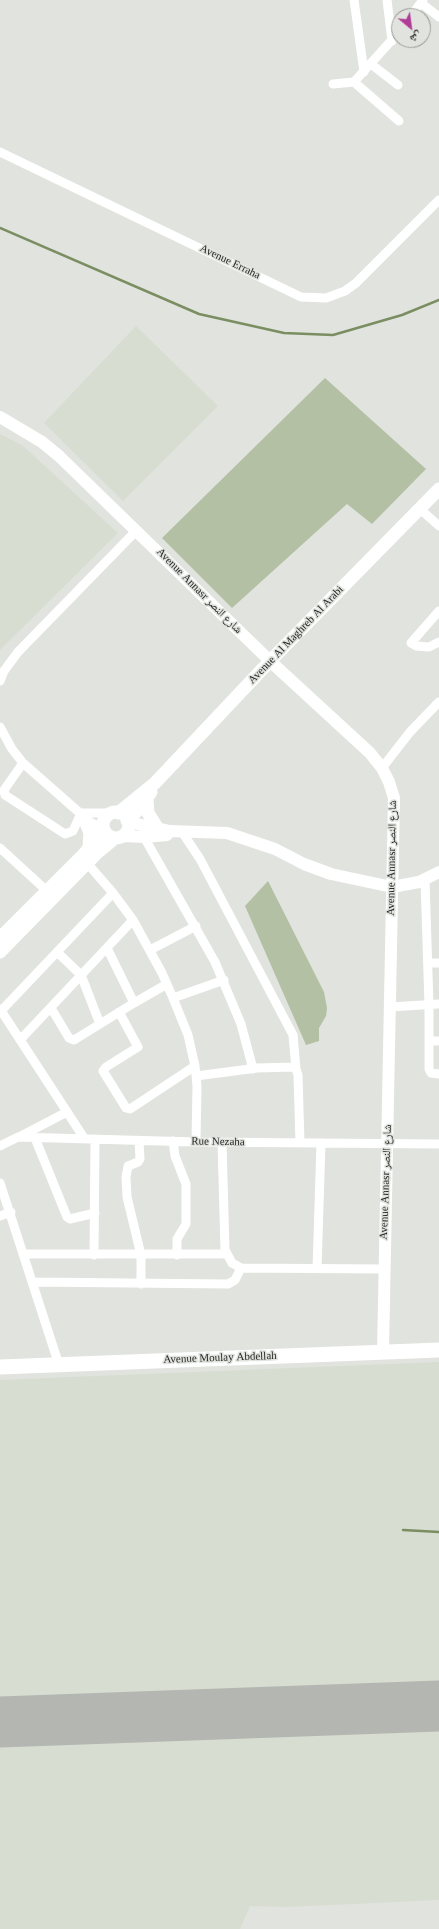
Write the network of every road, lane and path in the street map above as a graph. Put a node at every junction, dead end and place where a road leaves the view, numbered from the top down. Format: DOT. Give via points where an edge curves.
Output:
graph roads {
  1 [pos="354,0"];
  2 [pos="387,0"];
  3 [pos="422,2"];
  4 [pos="439,17"];
  5 [pos="391,33"];
  6 [pos="391,42"];
  7 [pos="372,64"];
  8 [pos="364,72"];
  9 [pos="354,82"];
  10 [pos="334,84"];
  11 [pos="398,85"];
  12 [pos="399,121"];
  13 [pos="0,152"];
  14 [pos="439,200"];
  15 [pos="0,417"];
  16 [pos="439,489"];
  17 [pos="420,508"];
  18 [pos="439,526"];
  19 [pos="137,530"];
  20 [pos="439,611"];
  21 [pos="439,642"];
  22 [pos="270,661"];
  23 [pos="0,681"];
  24 [pos="439,702"];
  25 [pos="0,727"];
  26 [pos="23,763"];
  27 [pos="382,768"];
  28 [pos="155,783"];
  29 [pos="147,800"];
  30 [pos="83,815"];
  31 [pos="122,817"];
  32 [pos="104,829"];
  33 [pos="158,829"];
  34 [pos="182,832"];
  35 [pos="119,837"];
  36 [pos="144,837"];
  37 [pos="0,848"];
  38 [pos="89,848"];
  39 [pos="87,863"];
  40 [pos="439,872"];
  41 [pos="425,880"];
  42 [pos="392,887"];
  43 [pos="47,891"];
  44 [pos="113,893"];
  45 [pos="133,920"];
  46 [pos="196,926"];
  47 [pos="0,938"];
  48 [pos="107,948"];
  49 [pos="150,950"];
  50 [pos="0,952"];
  51 [pos="57,952"];
  52 [pos="428,962"];
  53 [pos="439,963"];
  54 [pos="81,975"];
  55 [pos="224,980"];
  56 [pos="167,984"];
  57 [pos="173,998"];
  58 [pos="134,1003"];
  59 [pos="439,1004"];
  60 [pos="429,1005"];
  61 [pos="390,1007"];
  62 [pos="51,1008"];
  63 [pos="1,1010"];
  64 [pos="119,1012"];
  65 [pos="100,1024"];
  66 [pos="20,1040"];
  67 [pos="429,1041"];
  68 [pos="439,1041"];
  69 [pos="195,1066"];
  70 [pos="253,1068"];
  71 [pos="296,1069"];
  72 [pos="439,1074"];
  73 [pos="196,1076"];
  74 [pos="67,1112"];
  75 [pos="18,1137"];
  76 [pos="35,1138"];
  77 [pos="84,1138"];
  78 [pos="95,1139"];
  79 [pos="173,1140"];
  80 [pos="139,1141"];
  81 [pos="196,1142"];
  82 [pos="222,1142"];
  83 [pos="300,1143"];
  84 [pos="322,1143"];
  85 [pos="387,1143"];
  86 [pos="439,1144"];
  87 [pos="0,1146"];
  88 [pos="0,1184"];
  89 [pos="11,1212"];
  90 [pos="95,1213"];
  91 [pos="0,1216"];
  92 [pos="23,1254"];
  93 [pos="94,1254"];
  94 [pos="226,1254"];
  95 [pos="141,1255"];
  96 [pos="177,1255"];
  97 [pos="241,1268"];
  98 [pos="317,1268"];
  99 [pos="383,1269"];
  100 [pos="32,1282"];
  101 [pos="141,1284"];
  102 [pos="439,1350"];
  103 [pos="383,1351"];
  104 [pos="59,1365"];
  105 [pos="0,1367"];
  1 -- 8 [label="street"];
  2 -- 5 [label="street"];
  3 -- 4 [label="street"];
  6 -- 7 [label="street"];
  7 -- 8 [label="street"];
  7 -- 11 [label="street"];
  8 -- 9 [label="street"];
  9 -- 10 [label="street"];
  9 -- 12 [label="street"];
  13 -- 14 [label="street, Avenue Erraha" via="301,296 326,298 345,291"];
  15 -- 19 [label="street, Avenue Annasr شارع النصر" via="50,448"];
  16 -- 17 [label="main road, Avenue Al Maghreb Al Arabi"];
  17 -- 18 [label="street"];
  17 -- 22 [label="main road, Avenue Al Maghreb Al Arabi"];
  19 -- 22 [label="street, Avenue Annasr شارع النصر"];
  19 -- 23 [label="street" via="18,652"];
  20 -- 21 [label="street" via="411,643 429,647"];
  22 -- 27 [label="street, Avenue Annasr شارع النصر" via="358,741"];
  22 -- 28 [label="main road, Avenue Al Maghreb Al Arabi"];
  24 -- 27 [label="street" via="410,732"];
  25 -- 26 [label="street"];
  26 -- 30 [label="street"];
  26 -- 30 [label="street" via="4,790 5,795 65,834 73,831"];
  27 -- 42 [label="street, Avenue Annasr شارع النصر" via="394,798"];
  28 -- 29 [label="main road, Avenue Al Maghreb Al Arabi"];
  28 -- 31 [label="main road, Avenue Al Maghreb Al Arabi"];
  29 -- 31 [label="main road, Avenue Al Maghreb Al Arabi"];
  29 -- 33 [label="main road" via="148,812"];
  30 -- 31 [label="street"];
  30 -- 32 [label="street"];
  30 -- 38 [label="main road" via="90,833"];
  31 -- 32 [label="main road" via="104,820"];
  31 -- 33 [label="street"];
  31 -- 35 [label="main road" via="127,830"];
  32 -- 35 [label="main road" via="108,836"];
  32 -- 38 [label="main road"];
  33 -- 34 [label="street"];
  34 -- 36 [label="street"];
  34 -- 42 [label="street" via="227,833 239,836 331,874"];
  34 -- 71 [label="street" via="200,859 293,1035"];
  35 -- 36 [label="street"];
  35 -- 39 [label="main road"];
  36 -- 46 [label="street"];
  37 -- 43 [label="street"];
  38 -- 43 [label="main road"];
  39 -- 44 [label="street"];
  39 -- 50 [label="main road"];
  40 -- 41 [label="street"];
  41 -- 42 [label="street"];
  41 -- 52 [label="street"];
  42 -- 61 [label="street, Avenue Annasr شارع النصر"];
  43 -- 47 [label="main road"];
  44 -- 45 [label="street"];
  44 -- 51 [label="street"];
  45 -- 48 [label="street"];
  45 -- 49 [label="street"];
  46 -- 49 [label="street"];
  46 -- 55 [label="street"];
  48 -- 54 [label="street"];
  48 -- 58 [label="street"];
  49 -- 56 [label="street"];
  51 -- 54 [label="street"];
  51 -- 63 [label="street"];
  52 -- 53 [label="street"];
  52 -- 60 [label="street"];
  54 -- 62 [label="street"];
  54 -- 65 [label="street"];
  55 -- 57 [label="street"];
  55 -- 70 [label="street" via="241,1024"];
  56 -- 57 [label="street"];
  56 -- 58 [label="street"];
  57 -- 69 [label="street" via="188,1035"];
  58 -- 64 [label="street"];
  59 -- 60 [label="street"];
  60 -- 61 [label="street"];
  60 -- 67 [label="street"];
  61 -- 85 [label="street, Avenue Annasr شارع النصر"];
  62 -- 65 [label="street" via="72,1040"];
  62 -- 66 [label="street"];
  63 -- 66 [label="street"];
  64 -- 65 [label="street"];
  64 -- 69 [label="street" via="138,1047 103,1071 126,1108 130,1109"];
  66 -- 74 [label="street"];
  67 -- 68 [label="street"];
  67 -- 72 [label="street" via="430,1072"];
  69 -- 73 [label="street"];
  70 -- 71 [label="street"];
  70 -- 73 [label="street"];
  71 -- 83 [label="street"];
  73 -- 81 [label="street"];
  74 -- 75 [label="street"];
  74 -- 77 [label="street"];
  75 -- 76 [label="street, Rue Nezaha"];
  75 -- 87 [label="street, Rue Nezaha"];
  76 -- 77 [label="street, Rue Nezaha"];
  76 -- 90 [label="street" via="67,1217 70,1219"];
  77 -- 78 [label="street, Rue Nezaha"];
  78 -- 80 [label="street, Rue Nezaha"];
  78 -- 90 [label="street"];
  79 -- 80 [label="street, Rue Nezaha"];
  79 -- 81 [label="street, Rue Nezaha"];
  79 -- 96 [label="street" via="175,1156 186,1184 186,1224 176,1239"];
  80 -- 95 [label="street" via="140,1159 128,1166 126,1177 127,1197"];
  81 -- 82 [label="street, Rue Nezaha"];
  82 -- 83 [label="street, Rue Nezaha"];
  82 -- 94 [label="street"];
  83 -- 84 [label="street, Rue Nezaha"];
  84 -- 85 [label="street, Rue Nezaha"];
  84 -- 98 [label="street"];
  85 -- 86 [label="street, Rue Nezaha"];
  85 -- 99 [label="street, Avenue Annasr شارع النصر"];
  88 -- 89 [label="street"];
  89 -- 91 [label="street"];
  89 -- 92 [label="street"];
  90 -- 93 [label="street"];
  92 -- 93 [label="street"];
  92 -- 100 [label="street"];
  93 -- 95 [label="street"];
  94 -- 96 [label="street"];
  94 -- 97 [label="street" via="232,1263"];
  95 -- 96 [label="street"];
  95 -- 101 [label="street"];
  97 -- 98 [label="street"];
  97 -- 101 [label="street" via="235,1280 228,1284"];
  98 -- 99 [label="street"];
  99 -- 103 [label="street, Avenue Annasr شارع النصر"];
  100 -- 101 [label="street"];
  100 -- 104 [label="street"];
  102 -- 103 [label="main road, Avenue Moulay Abdellah"];
  103 -- 104 [label="main road, Avenue Moulay Abdellah"];
  104 -- 105 [label="main road, Avenue Moulay Abdellah"];
}
